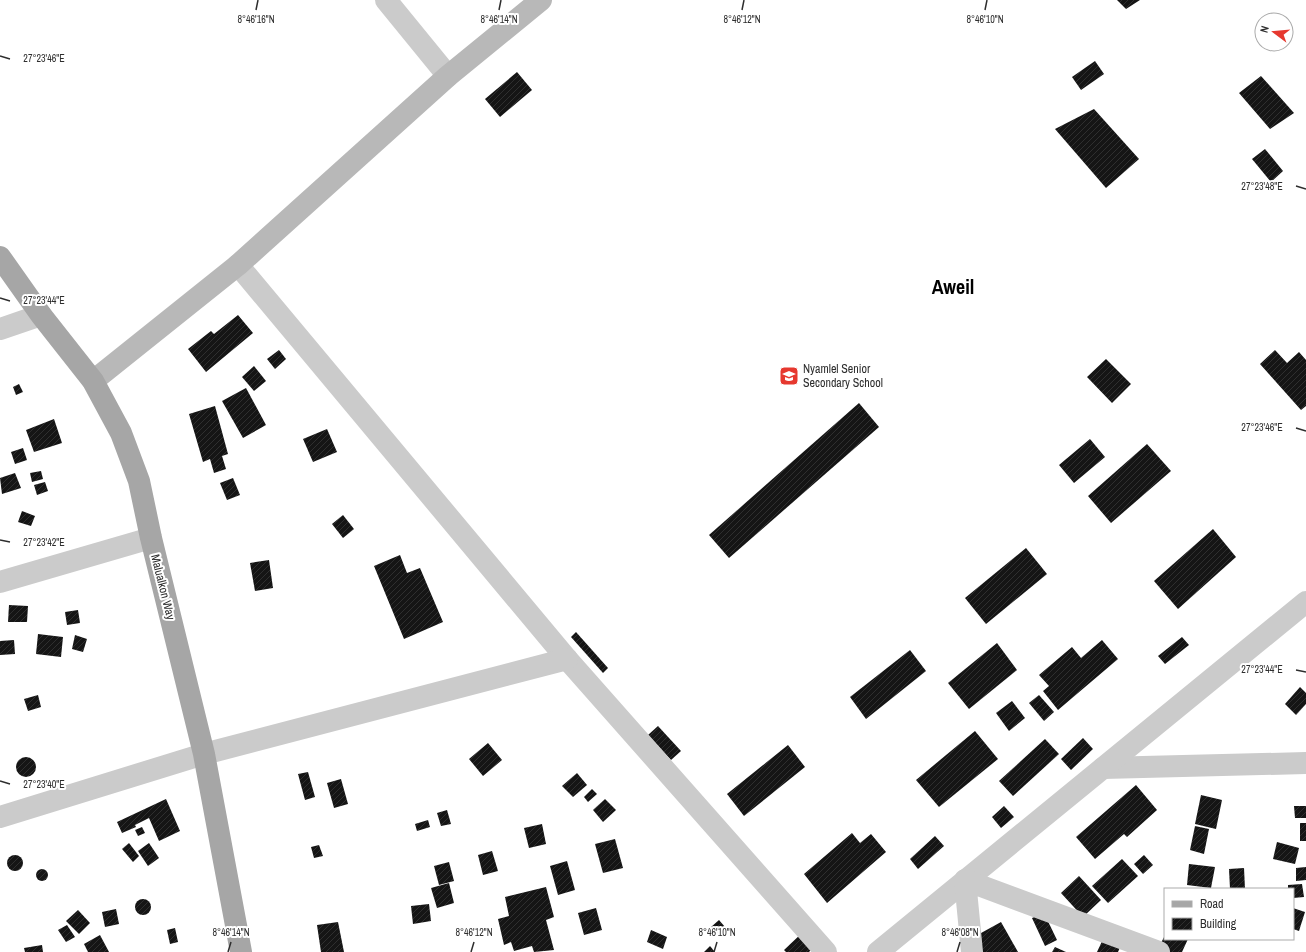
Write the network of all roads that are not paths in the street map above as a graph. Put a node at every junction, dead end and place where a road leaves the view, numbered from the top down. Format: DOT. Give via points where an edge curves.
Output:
graph roads {
  1 [pos="386,0"];
  2 [pos="541,0"];
  3 [pos="448,76"];
  4 [pos="0,257"];
  5 [pos="238,264"];
  6 [pos="41,315"];
  7 [pos="0,329"];
  8 [pos="93,381"];
  9 [pos="151,538"];
  10 [pos="0,582"];
  11 [pos="1306,602"];
  12 [pos="1282,621"];
  13 [pos="1306,621"];
  14 [pos="567,659"];
  15 [pos="204,754"];
  16 [pos="1306,763"];
  17 [pos="1102,768"];
  18 [pos="0,817"];
  19 [pos="965,880"];
  20 [pos="241,952"];
  21 [pos="826,952"];
  22 [pos="878,952"];
  23 [pos="972,952"];
  24 [pos="1159,952"];
  1 -- 3 [label="street"];
  2 -- 3 [label="main road"];
  3 -- 5 [label="main road"];
  4 -- 6 [label="main road, Malualkon Way"];
  5 -- 8 [label="main road"];
  5 -- 14 [label="street"];
  6 -- 7 [label="street"];
  6 -- 8 [label="main road, Malualkon Way"];
  8 -- 9 [label="main road, Malualkon Way" via="121,433 139,481"];
  9 -- 10 [label="street"];
  9 -- 15 [label="main road, Malualkon Way"];
  11 -- 12 [label="street"];
  12 -- 13 [label="street"];
  12 -- 17 [label="street"];
  14 -- 15 [label="street"];
  14 -- 21 [label="street"];
  15 -- 18 [label="street"];
  15 -- 20 [label="main road, Malualkon Way"];
  16 -- 17 [label="street"];
  17 -- 19 [label="street"];
  19 -- 22 [label="street"];
  19 -- 23 [label="street"];
  19 -- 24 [label="street"];
}
